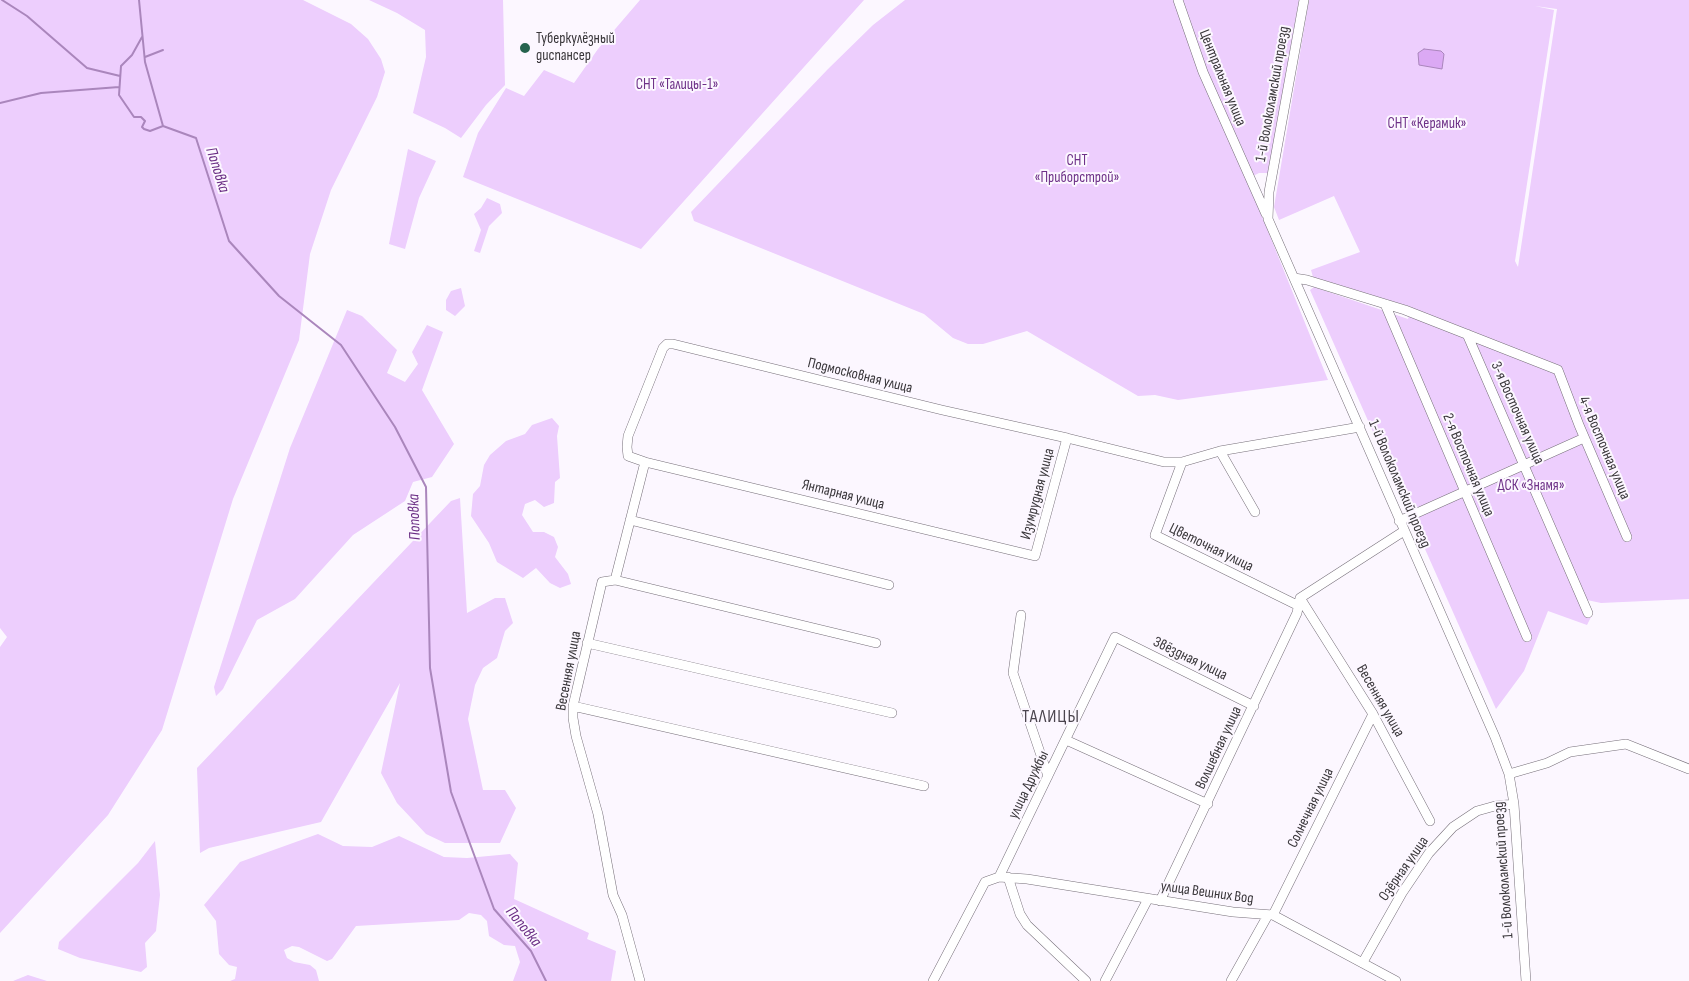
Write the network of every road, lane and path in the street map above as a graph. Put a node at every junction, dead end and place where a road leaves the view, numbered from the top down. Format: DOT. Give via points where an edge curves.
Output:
graph roads {
  1 [pos="1178,0"];
  2 [pos="1304,0"];
  3 [pos="1268,219"];
  4 [pos="1294,278"];
  5 [pos="1385,304"];
  6 [pos="1467,334"];
  7 [pos="1360,427"];
  8 [pos="1067,438"];
  9 [pos="1584,438"];
  10 [pos="1220,451"];
  11 [pos="645,462"];
  12 [pos="1182,462"];
  13 [pos="1525,465"];
  14 [pos="1465,493"];
  15 [pos="1255,512"];
  16 [pos="630,520"];
  17 [pos="1399,521"];
  18 [pos="1404,531"];
  19 [pos="1627,537"];
  20 [pos="1035,556"];
  21 [pos="615,580"];
  22 [pos="889,585"];
  23 [pos="1299,602"];
  24 [pos="1588,613"];
  25 [pos="1021,615"];
  26 [pos="1115,637"];
  27 [pos="1528,637"];
  28 [pos="587,642"];
  29 [pos="876,643"];
  30 [pos="573,706"];
  31 [pos="1254,706"];
  32 [pos="892,713"];
  33 [pos="1373,714"];
  34 [pos="1066,740"];
  35 [pos="1689,769"];
  36 [pos="1509,774"];
  37 [pos="1048,776"];
  38 [pos="924,786"];
  39 [pos="1208,804"];
  40 [pos="1514,804"];
  41 [pos="1430,821"];
  42 [pos="1008,877"];
  43 [pos="999,878"];
  44 [pos="1148,899"];
  45 [pos="1160,901"];
  46 [pos="1271,915"];
  47 [pos="1363,962"];
  48 [pos="640,981"];
  49 [pos="933,981"];
  50 [pos="1086,981"];
  51 [pos="1105,981"];
  52 [pos="1231,981"];
  53 [pos="1396,981"];
  54 [pos="1526,981"];
  1 -- 3 [label="street, Центральная улица" via="1203,72"];
  2 -- 3 [label="street, 1-й Волоколамский проезд" via="1269,192"];
  3 -- 4 [label="street, 1-й Волоколамский проезд"];
  4 -- 5 [label="street"];
  4 -- 7 [label="street, 1-й Волоколамский проезд"];
  5 -- 6 [label="street"];
  5 -- 14 [label="street, 2-я Восточная улица"];
  6 -- 9 [label="street, 4-я Восточная улица" via="1558,370"];
  6 -- 13 [label="street, 3-я Восточная улица"];
  7 -- 10 [label="street"];
  7 -- 17 [label="street, 1-й Волоколамский проезд"];
  8 -- 11 [label="street, Подмосковная улица" via="666,344 628,436 628,456"];
  8 -- 12 [label="street, Подмосковная улица" via="1164,462"];
  8 -- 20 [label="street, Изумрудная улица"];
  9 -- 13 [label="street"];
  9 -- 19 [label="street, 4-я Восточная улица"];
  10 -- 12 [label="street"];
  10 -- 15 [label="street"];
  11 -- 16 [label="street"];
  11 -- 20 [label="street, Янтарная улица"];
  12 -- 23 [label="street, Цветочная улица" via="1155,535"];
  13 -- 14 [label="street"];
  13 -- 24 [label="street, 3-я Восточная улица"];
  14 -- 17 [label="street"];
  14 -- 27 [label="street, 2-я Восточная улица"];
  16 -- 21 [label="street"];
  16 -- 22 [label="street"];
  17 -- 18 [label="street, 1-й Волоколамский проезд"];
  18 -- 23 [label="street"];
  18 -- 36 [label="street, 1-й Волоколамский проезд"];
  21 -- 28 [label="street, Весенняя улица" via="608,579 599,587"];
  21 -- 29 [label="street"];
  23 -- 31 [label="street, Волшебная улица"];
  23 -- 33 [label="street, Весенняя улица"];
  25 -- 37 [label="street" via="1013,673"];
  26 -- 31 [label="street, Звёздная улица"];
  26 -- 34 [label="street, улица Дружбы"];
  28 -- 30 [label="street, Весенняя улица"];
  28 -- 32 [label="street"];
  30 -- 38 [label="street"];
  30 -- 48 [label="street, Весенняя улица" via="576,736 598,814 613,895 622,914"];
  31 -- 39 [label="street, Волшебная улица"];
  33 -- 41 [label="street, Весенняя улица"];
  33 -- 46 [label="street, Солнечная улица"];
  34 -- 37 [label="street, улица Дружбы"];
  34 -- 39 [label="street"];
  35 -- 36 [label="street" via="1626,744 1570,752 1547,763"];
  36 -- 40 [label="street, 1-й Волоколамский проезд"];
  37 -- 43 [label="street, улица Дружбы"];
  39 -- 45 [label="street, Волшебная улица"];
  40 -- 47 [label="street, Озёрная улица" via="1477,811 1453,827 1429,853 1402,893"];
  40 -- 54 [label="street, 1-й Волоколамский проезд"];
  42 -- 43 [label="street, улица Вешних Вод"];
  42 -- 44 [label="street, улица Вешних Вод"];
  42 -- 50 [label="street" via="1027,925"];
  43 -- 49 [label="street" via="985,882"];
  44 -- 45 [label="street, улица Вешних Вод"];
  44 -- 51 [label="street"];
  45 -- 46 [label="street, улица Вешних Вод"];
  46 -- 47 [label="street, улица Вешних Вод"];
  46 -- 52 [label="street, Солнечная улица"];
  47 -- 53 [label="street, улица Вешних Вод"];
}
